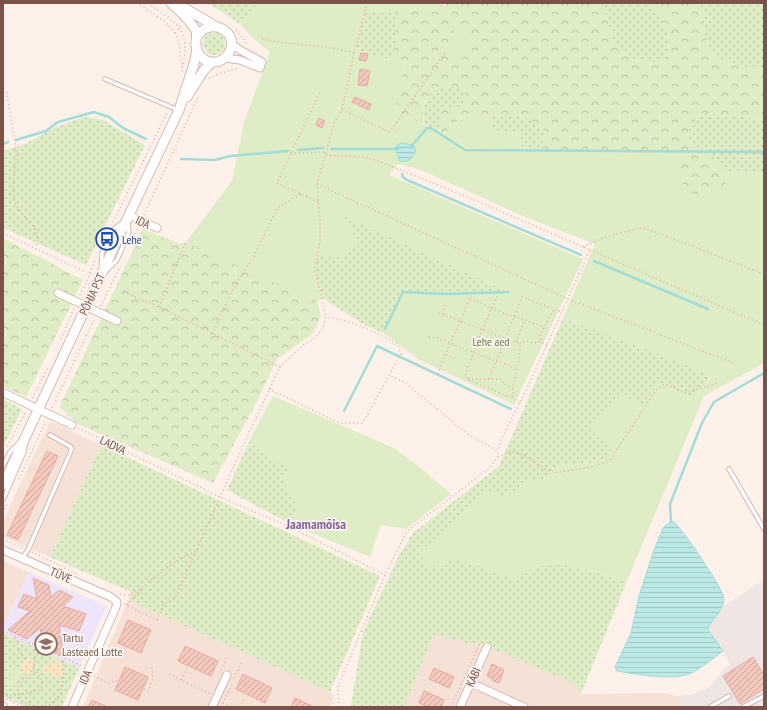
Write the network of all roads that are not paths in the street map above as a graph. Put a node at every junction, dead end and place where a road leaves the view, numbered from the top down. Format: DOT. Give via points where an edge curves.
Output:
graph roads {
  1 [pos="171,3"];
  2 [pos="176,3"];
  3 [pos="215,26"];
  4 [pos="197,37"];
  5 [pos="231,43"];
  6 [pos="196,50"];
  7 [pos="225,58"];
  8 [pos="212,62"];
  9 [pos="105,79"];
  10 [pos="181,107"];
  11 [pos="128,217"];
  12 [pos="157,228"];
  13 [pos="58,293"];
  14 [pos="86,306"];
  15 [pos="117,320"];
  16 [pos="4,393"];
  17 [pos="38,409"];
  18 [pos="72,425"];
  19 [pos="26,435"];
  20 [pos="50,435"];
  21 [pos="3,466"];
  22 [pos="729,469"];
  23 [pos="3,486"];
  24 [pos="3,500"];
  25 [pos="764,530"];
  26 [pos="3,550"];
  27 [pos="22,558"];
  28 [pos="117,602"];
  29 [pos="487,647"];
  30 [pos="227,675"];
  31 [pos="471,683"];
  32 [pos="729,696"];
  33 [pos="764,696"];
  34 [pos="72,707"];
  35 [pos="212,707"];
  36 [pos="460,707"];
  37 [pos="524,707"];
  38 [pos="710,707"];
  39 [pos="743,707"];
  1 -- 4 [label="street" via="192,26"];
  2 -- 3 [label="street"];
  3 -- 4 [label="street" via="206,28"];
  3 -- 5 [label="street" via="228,34"];
  4 -- 6 [label="street"];
  5 -- 7 [label="street" via="231,49"];
  5 -- 7 [label="street" via="262,62 260,68 240,60"];
  6 -- 8 [label="street" via="203,58"];
  6 -- 10 [label="street, PÕHJA PST"];
  7 -- 8 [label="street"];
  8 -- 10 [label="street, PÕHJA PST" via="204,70"];
  9 -- 10 [label="lane" via="170,106"];
  10 -- 11 [label="street, PÕHJA PST"];
  11 -- 12 [label="street, IDA"];
  11 -- 14 [label="street, PÕHJA PST"];
  13 -- 14 [label="street"];
  14 -- 15 [label="street"];
  14 -- 17 [label="street, PÕHJA PST"];
  16 -- 17 [label="street"];
  17 -- 18 [label="street"];
  17 -- 19 [label="street, PÕHJA PST"];
  19 -- 21 [label="lane" via="10,452"];
  19 -- 23 [label="street, PÕHJA PST"];
  19 -- 24 [label="lane" via="24,452"];
  20 -- 27 [label="lane" via="71,447 71,450 28,550"];
  22 -- 25 [label="lane"];
  26 -- 27 [label="street, TÜVE"];
  27 -- 28 [label="street, TÜVE" via="111,597"];
  28 -- 34 [label="street, IDA"];
  29 -- 31 [label="street, KÄBI"];
  30 -- 35 [label="street"];
  31 -- 36 [label="street, KÄBI"];
  31 -- 37 [label="street"];
  32 -- 38 [label="lane"];
  33 -- 39 [label="lane"];
}
